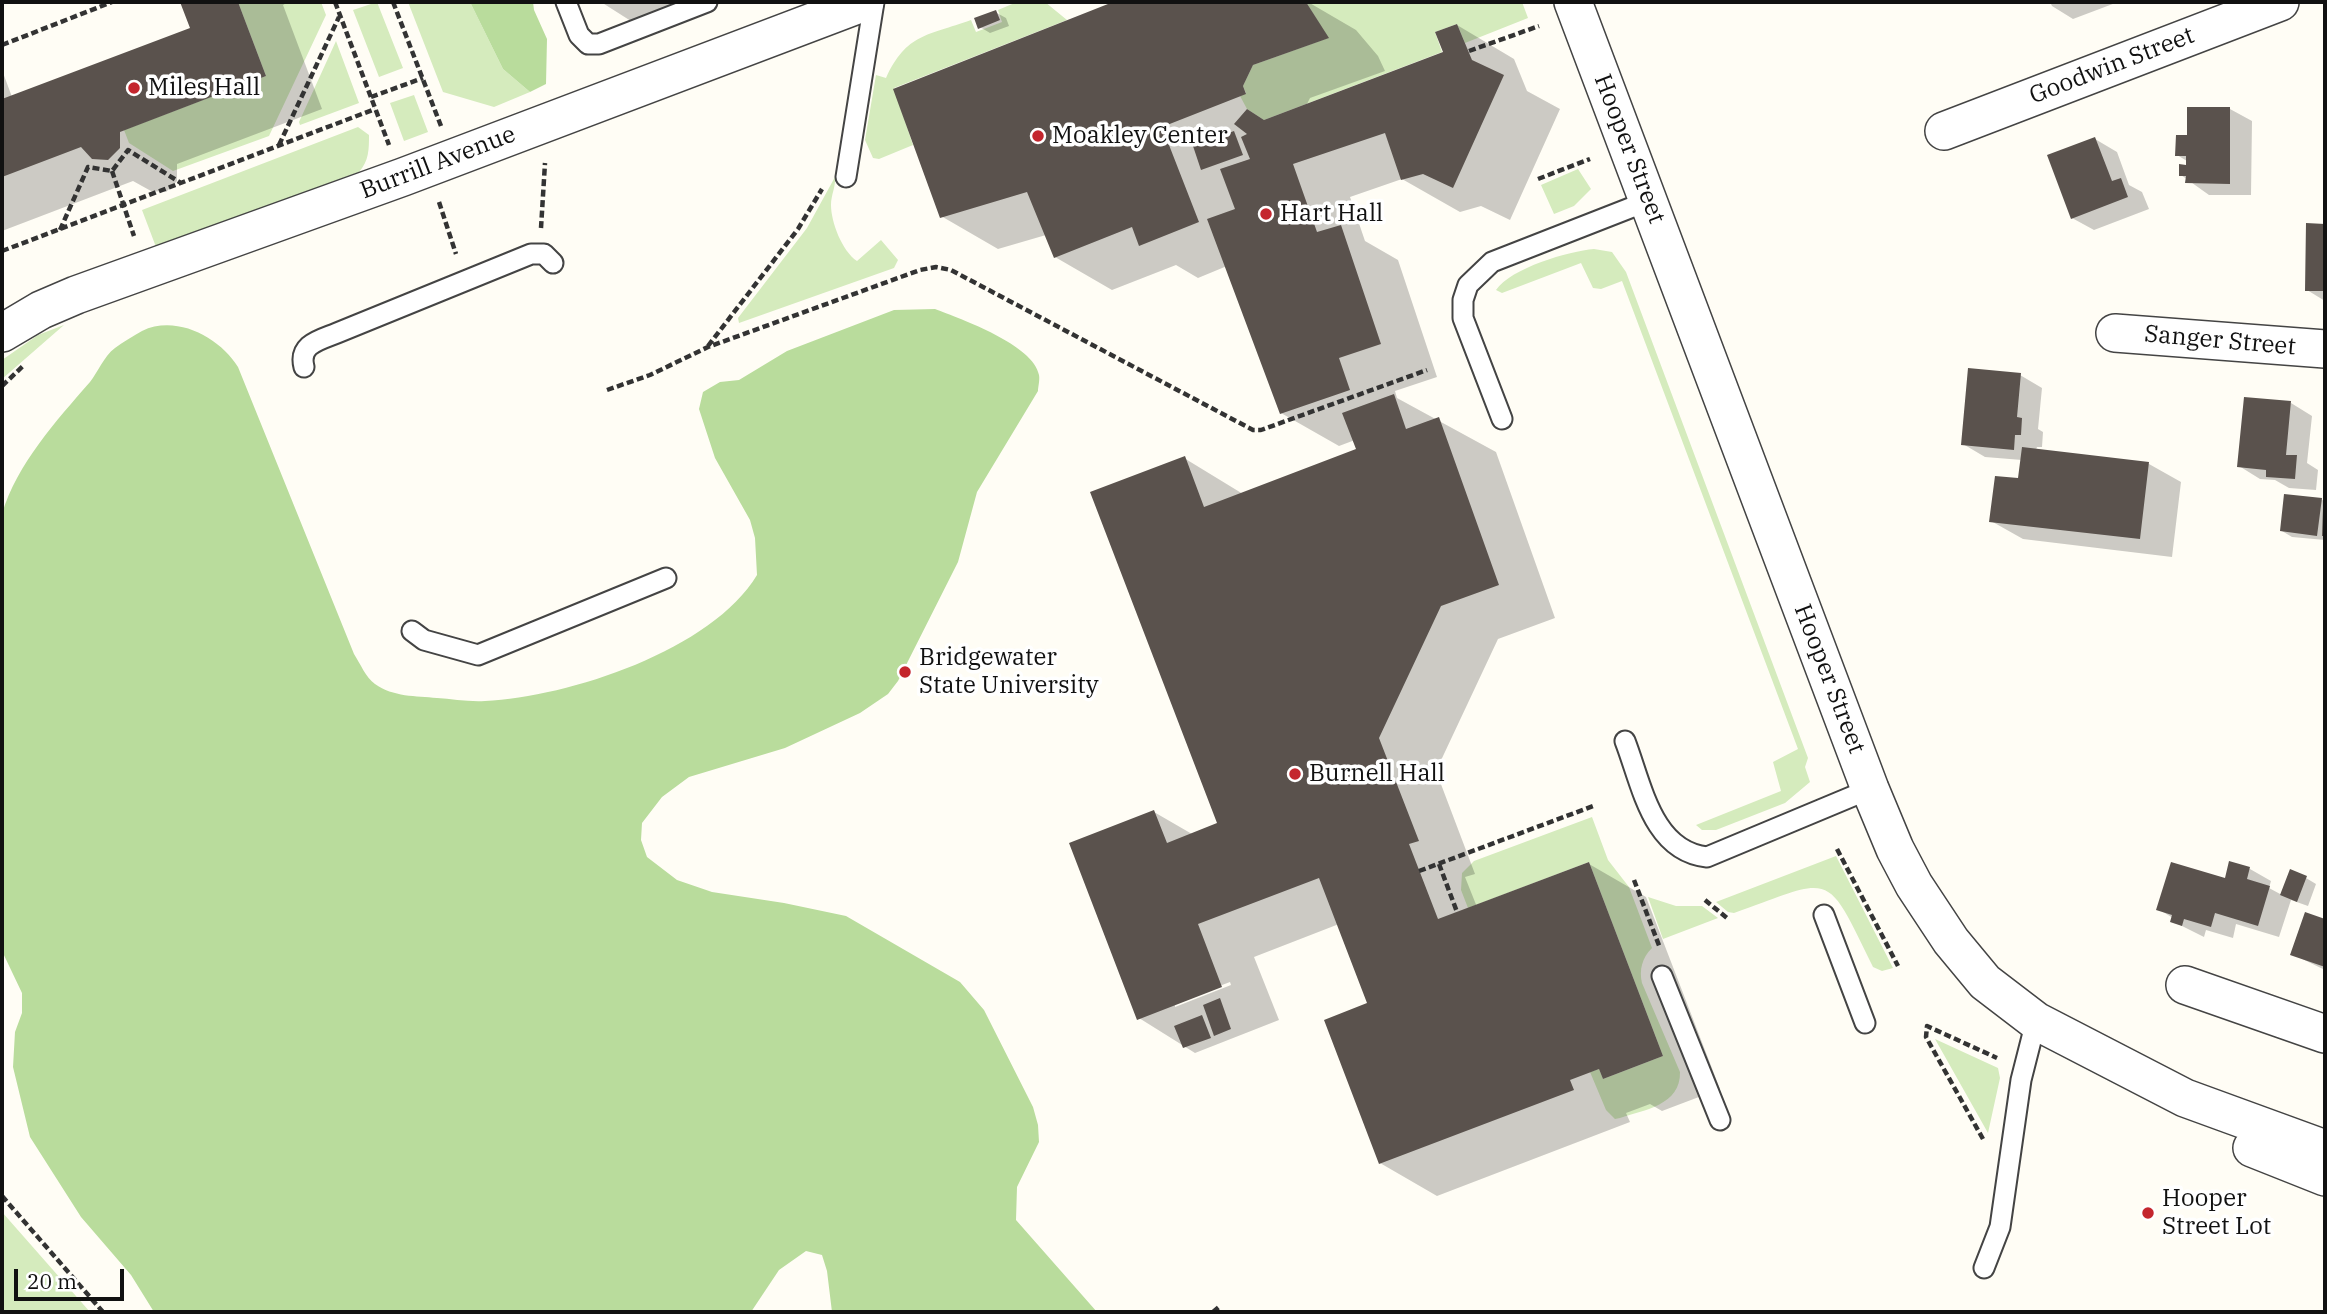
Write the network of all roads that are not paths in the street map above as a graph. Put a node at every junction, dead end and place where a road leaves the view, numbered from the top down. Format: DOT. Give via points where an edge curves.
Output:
graph roads {
  1 [pos="566,2"];
  2 [pos="707,2"];
  3 [pos="866,2"];
  4 [pos="874,2"];
  5 [pos="1573,2"];
  6 [pos="2280,2"];
  7 [pos="1944,131"];
  8 [pos="846,177"];
  9 [pos="1648,201"];
  10 [pos="547,258"];
  11 [pos="6,330"];
  12 [pos="2115,333"];
  13 [pos="2325,349"];
  14 [pos="304,367"];
  15 [pos="1502,419"];
  16 [pos="666,578"];
  17 [pos="412,631"];
  18 [pos="1625,741"];
  19 [pos="1870,789"];
  20 [pos="1824,915"];
  21 [pos="1662,976"];
  22 [pos="2185,985"];
  23 [pos="2036,1021"];
  24 [pos="1866,1023"];
  25 [pos="2325,1034"];
  26 [pos="2114,1063"];
  27 [pos="1720,1120"];
  28 [pos="2325,1149"];
  29 [pos="2325,1177"];
  30 [pos="1984,1268"];
  1 -- 2 [label="lane" via="579,35 588,44 599,44"];
  3 -- 11 [label="street, Burrill Avenue" via="53,305"];
  4 -- 8 [label="lane"];
  5 -- 9 [label="street, Hooper Street"];
  6 -- 7 [label="street, Goodwin Street"];
  9 -- 15 [label="lane" via="1492,262 1468,285 1464,318"];
  9 -- 19 [label="street, Hooper Street"];
  10 -- 14 [label="lane" via="464,281 312,343 303,352"];
  12 -- 13 [label="street, Sanger Street"];
  16 -- 17 [label="lane" via="478,655 424,640"];
  18 -- 19 [label="lane" via="1659,829 1688,855 1707,857"];
  19 -- 23 [label="street, Hooper Street" via="1895,849 1951,941 1985,982"];
  20 -- 24 [label="lane"];
  21 -- 27 [label="lane"];
  22 -- 25 [label="street"];
  23 -- 26 [label="street, Hooper Street"];
  23 -- 30 [label="lane" via="2021,1080 2000,1227"];
  26 -- 28 [label="street, Hooper Street" via="2204,1107"];
  26 -- 29 [label="street" via="2245,1145"];
}
